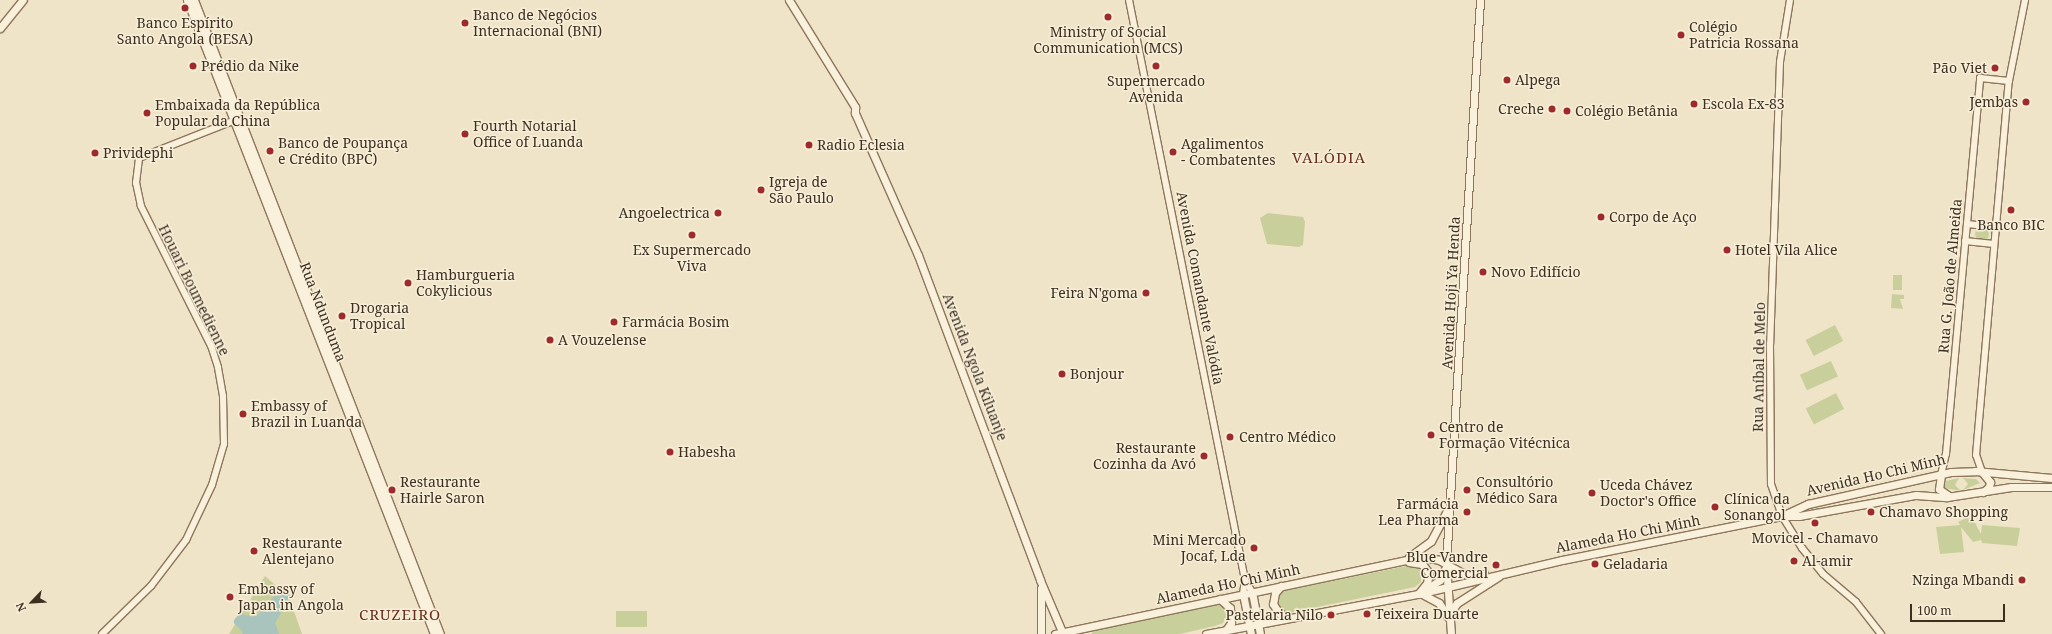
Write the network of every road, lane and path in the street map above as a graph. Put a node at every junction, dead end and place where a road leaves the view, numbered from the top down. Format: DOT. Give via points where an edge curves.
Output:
graph roads {
  1 [pos="16,0"];
  2 [pos="23,0"];
  3 [pos="182,0"];
  4 [pos="187,0"];
  5 [pos="194,0"];
  6 [pos="785,0"];
  7 [pos="790,0"];
  8 [pos="1129,0"];
  9 [pos="1480,0"];
  10 [pos="1790,0"];
  11 [pos="2025,0"];
  12 [pos="192,14"];
  13 [pos="0,23"];
  14 [pos="0,28"];
  15 [pos="2009,81"];
  16 [pos="855,113"];
  17 [pos="238,119"];
  18 [pos="1967,224"];
  19 [pos="1996,227"];
  20 [pos="1965,242"];
  21 [pos="1994,244"];
  22 [pos="1982,472"];
  23 [pos="1941,475"];
  24 [pos="2052,478"];
  25 [pos="2049,487"];
  26 [pos="1979,494"];
  27 [pos="1955,497"];
  28 [pos="1450,502"];
  29 [pos="1782,516"];
  30 [pos="1398,561"];
  31 [pos="1446,564"];
  32 [pos="1502,573"];
  33 [pos="1040,580"];
  34 [pos="1245,580"];
  35 [pos="1282,586"];
  36 [pos="1446,588"];
  37 [pos="1252,592"];
  38 [pos="1243,594"];
  39 [pos="1418,594"];
  40 [pos="1220,599"];
  41 [pos="1288,617"];
  42 [pos="1449,619"];
  43 [pos="1258,623"];
  44 [pos="1249,625"];
  45 [pos="1092,626"];
  46 [pos="1226,630"];
  47 [pos="1060,633"];
  48 [pos="102,634"];
  49 [pos="434,634"];
  50 [pos="440,634"];
  51 [pos="1041,634"];
  52 [pos="1086,634"];
  53 [pos="1206,634"];
  54 [pos="1251,634"];
  55 [pos="1260,634"];
  56 [pos="1451,634"];
  57 [pos="1881,634"];
  1 -- 13 [label="main road"];
  2 -- 14 [label="main road"];
  3 -- 12 [label="main road"];
  4 -- 12 [label="main road, Rua Ndunduma"];
  5 -- 17 [label="main road, Rua Ndunduma"];
  6 -- 16 [label="main road, Avenida Ngola Kiluanje"];
  7 -- 16 [label="main road, Avenida Ngola Kiluanje" via="843,84 855,107"];
  8 -- 34 [label="street, Avenida Comandante Valódia"];
  9 -- 28 [label="main road, Avenida Hoji Ya Henda"];
  10 -- 29 [label="street, Rua Aníbal de Melo" via="1780,62 1770,464 1772,488"];
  11 -- 15 [label="street"];
  12 -- 17 [label="main road, Rua Ndunduma"];
  15 -- 18 [label="street, Rua G. João de Almeida" via="1980,78"];
  15 -- 19 [label="street"];
  16 -- 33 [label="main road, Avenida Ngola Kiluanje" via="918,255"];
  17 -- 48 [label="street, Houari Boumedienne" via="139,158 136,184 141,206 211,346 218,367 223,396 224,444 212,485 186,540 152,586"];
  17 -- 49 [label="main road, Rua Ndunduma"];
  17 -- 50 [label="main road, Rua Ndunduma"];
  18 -- 19 [label="street"];
  18 -- 20 [label="street, Rua G. João de Almeida"];
  19 -- 21 [label="street"];
  20 -- 21 [label="street"];
  20 -- 23 [label="street, Rua G. João de Almeida" via="1946,454"];
  21 -- 22 [label="street" via="1976,455"];
  22 -- 23 [label="main road, Avenida Ho Chi Minh" via="1963,470"];
  22 -- 24 [label="main road, Avenida Ho Chi Minh"];
  22 -- 26 [label="main road" via="1989,479 1990,485"];
  23 -- 27 [label="main road" via="1939,489 1946,495"];
  23 -- 29 [label="main road, Avenida Ho Chi Minh" via="1804,505"];
  25 -- 26 [label="main road, Avenida Ho Chi Minh" via="2011,487"];
  26 -- 27 [label="main road, Avenida Ho Chi Minh"];
  27 -- 29 [label="main road, Avenida Ho Chi Minh" via="1916,495 1798,516"];
  28 -- 30 [label="main road" via="1446,516 1431,541 1417,553"];
  28 -- 31 [label="main road, Avenida Hoji Ya Henda"];
  29 -- 32 [label="main road, Alameda Ho Chi Minh"];
  29 -- 57 [label="street, Rua Aníbal de Melo" via="1815,565 1856,602"];
  30 -- 31 [label="main road" via="1427,557"];
  30 -- 35 [label="main road, Alameda Ho Chi Minh"];
  30 -- 39 [label="main road" via="1416,562 1427,568 1429,579"];
  31 -- 32 [label="main road" via="1464,574"];
  31 -- 36 [label="main road, Avenida Hoji Ya Henda"];
  31 -- 39 [label="main road" via="1440,580"];
  32 -- 36 [label="main road"];
  32 -- 42 [label="main road" via="1454,606"];
  33 -- 47 [label="main road, Avenida Ngola Kiluanje"];
  33 -- 51 [label="main road" via="1043,613"];
  34 -- 37 [label="street, Avenida Comandante Valódia"];
  34 -- 38 [label="street, Avenida Comandante Valódia"];
  35 -- 37 [label="main road, Alameda Ho Chi Minh"];
  35 -- 41 [label="main road" via="1275,593 1272,604 1279,613"];
  36 -- 39 [label="main road"];
  36 -- 42 [label="main road, Avenida Hoji Ya Henda"];
  37 -- 38 [label="main road, Alameda Ho Chi Minh"];
  37 -- 43 [label="main road, Avenida Comandante Valódia"];
  38 -- 40 [label="main road, Alameda Ho Chi Minh"];
  38 -- 44 [label="main road, Avenida Comandante Valódia"];
  39 -- 41 [label="main road"];
  39 -- 42 [label="main road" via="1433,598"];
  40 -- 45 [label="main road, Alameda Ho Chi Minh"];
  40 -- 46 [label="main road" via="1230,608 1231,623"];
  41 -- 43 [label="main road"];
  42 -- 56 [label="main road, Avenida Hoji Ya Henda"];
  43 -- 44 [label="main road"];
  43 -- 55 [label="main road, Avenida Comandante Valódia"];
  44 -- 46 [label="main road"];
  44 -- 54 [label="main road, Avenida Comandante Valódia"];
  45 -- 47 [label="main road, Alameda Ho Chi Minh"];
  45 -- 52 [label="main road"];
  46 -- 53 [label="main road"];
}
